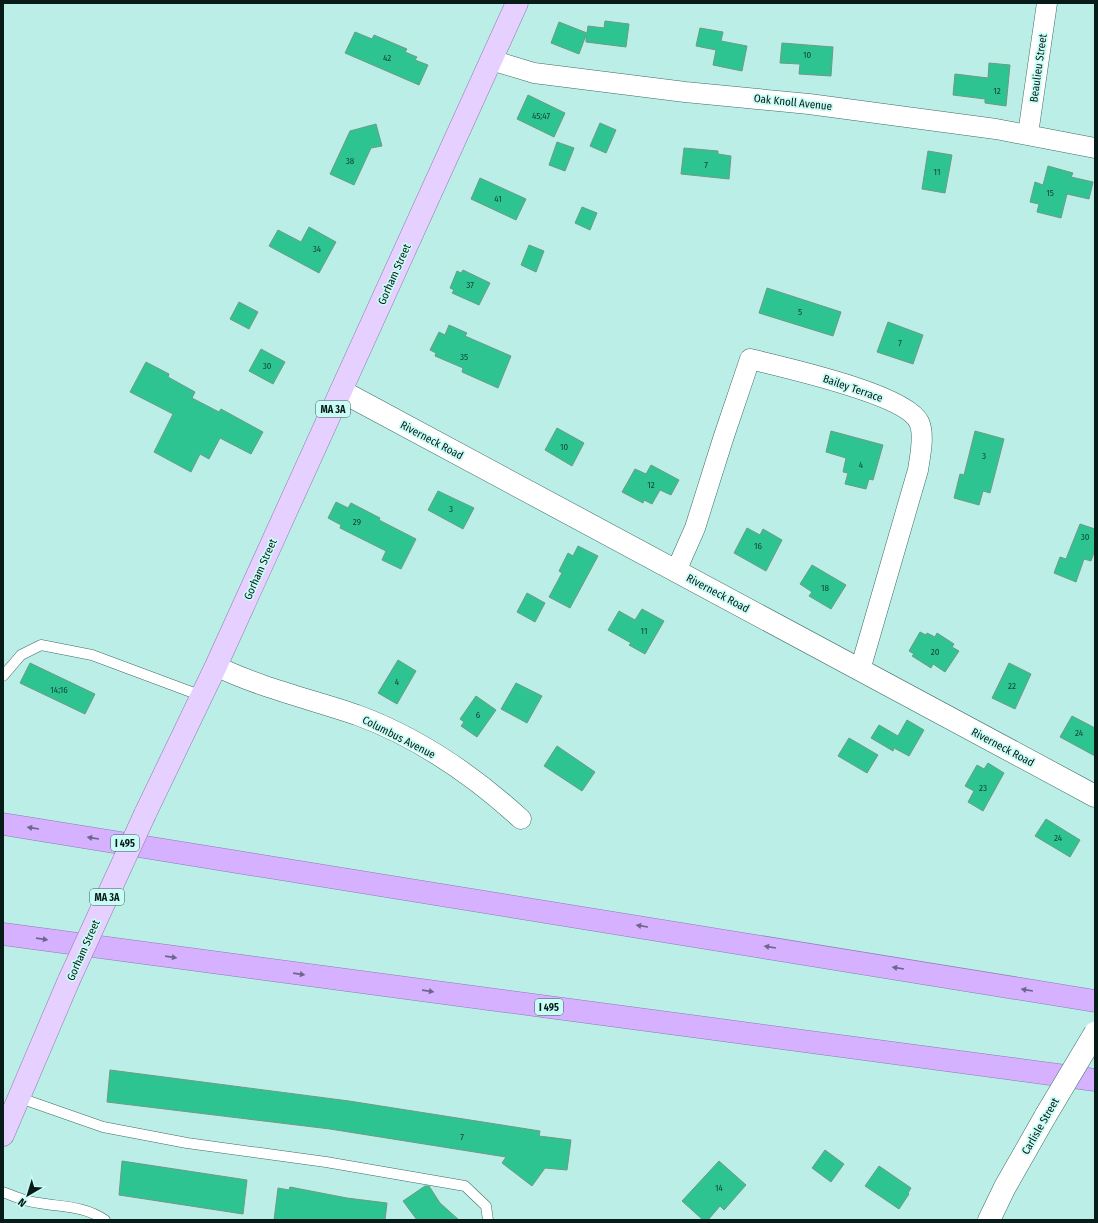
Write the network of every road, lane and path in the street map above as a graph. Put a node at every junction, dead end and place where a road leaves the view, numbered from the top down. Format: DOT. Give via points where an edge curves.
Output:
graph roads {
  1 [pos="517,3"];
  2 [pos="1047,3"];
  3 [pos="491,60"];
  4 [pos="1028,134"];
  5 [pos="1095,148"];
  6 [pos="341,391"];
  7 [pos="676,571"];
  8 [pos="216,666"];
  9 [pos="860,670"];
  10 [pos="3,676"];
  11 [pos="202,696"];
  12 [pos="1095,796"];
  13 [pos="521,819"];
  14 [pos="3,824"];
  15 [pos="3,934"];
  16 [pos="1095,1001"];
  17 [pos="1095,1034"];
  18 [pos="1095,1080"];
  19 [pos="12,1106"];
  20 [pos="3,1135"];
  21 [pos="3,1192"];
  22 [pos="105,1220"];
  23 [pos="488,1220"];
  24 [pos="989,1220"];
  1 -- 3 [label="main road, Gorham Street / MA 3A"];
  2 -- 4 [label="street, Beaulieu Street"];
  3 -- 4 [label="street, Oak Knoll Avenue" via="534,73 670,91 777,99"];
  3 -- 6 [label="main road, Gorham Street / MA 3A"];
  4 -- 5 [label="street, Oak Knoll Avenue"];
  6 -- 7 [label="main road, Riverneck Road"];
  6 -- 8 [label="main road, Gorham Street / MA 3A"];
  7 -- 9 [label="main road, Riverneck Road"];
  7 -- 9 [label="street, Bailey Terrace" via="695,528 750,359 838,382 896,403 914,415 919,423 921,437 918,470"];
  8 -- 11 [label="main road, Gorham Street / MA 3A"];
  8 -- 13 [label="street, Columbus Avenue" via="250,682 359,716 401,735 468,776"];
  9 -- 12 [label="main road, Riverneck Road"];
  10 -- 11 [label="lane" via="21,655 41,645 92,655"];
  11 -- 19 [label="main road, Gorham Street / MA 3A, bridge" via="145,814"];
  16 -- 14 [label="highway, I 495, one-way"];
  15 -- 18 [label="highway, I 495, one-way"];
  17 -- 24 [label="main road, Carlisle Street, bridge" via="1046,1115"];
  19 -- 20 [label="main road, Gorham Street / MA 3A"];
  19 -- 23 [label="lane" via="187,1143 326,1162 465,1186 486,1206"];
  21 -- 22 [label="lane" via="28,1201 87,1211"];
}
